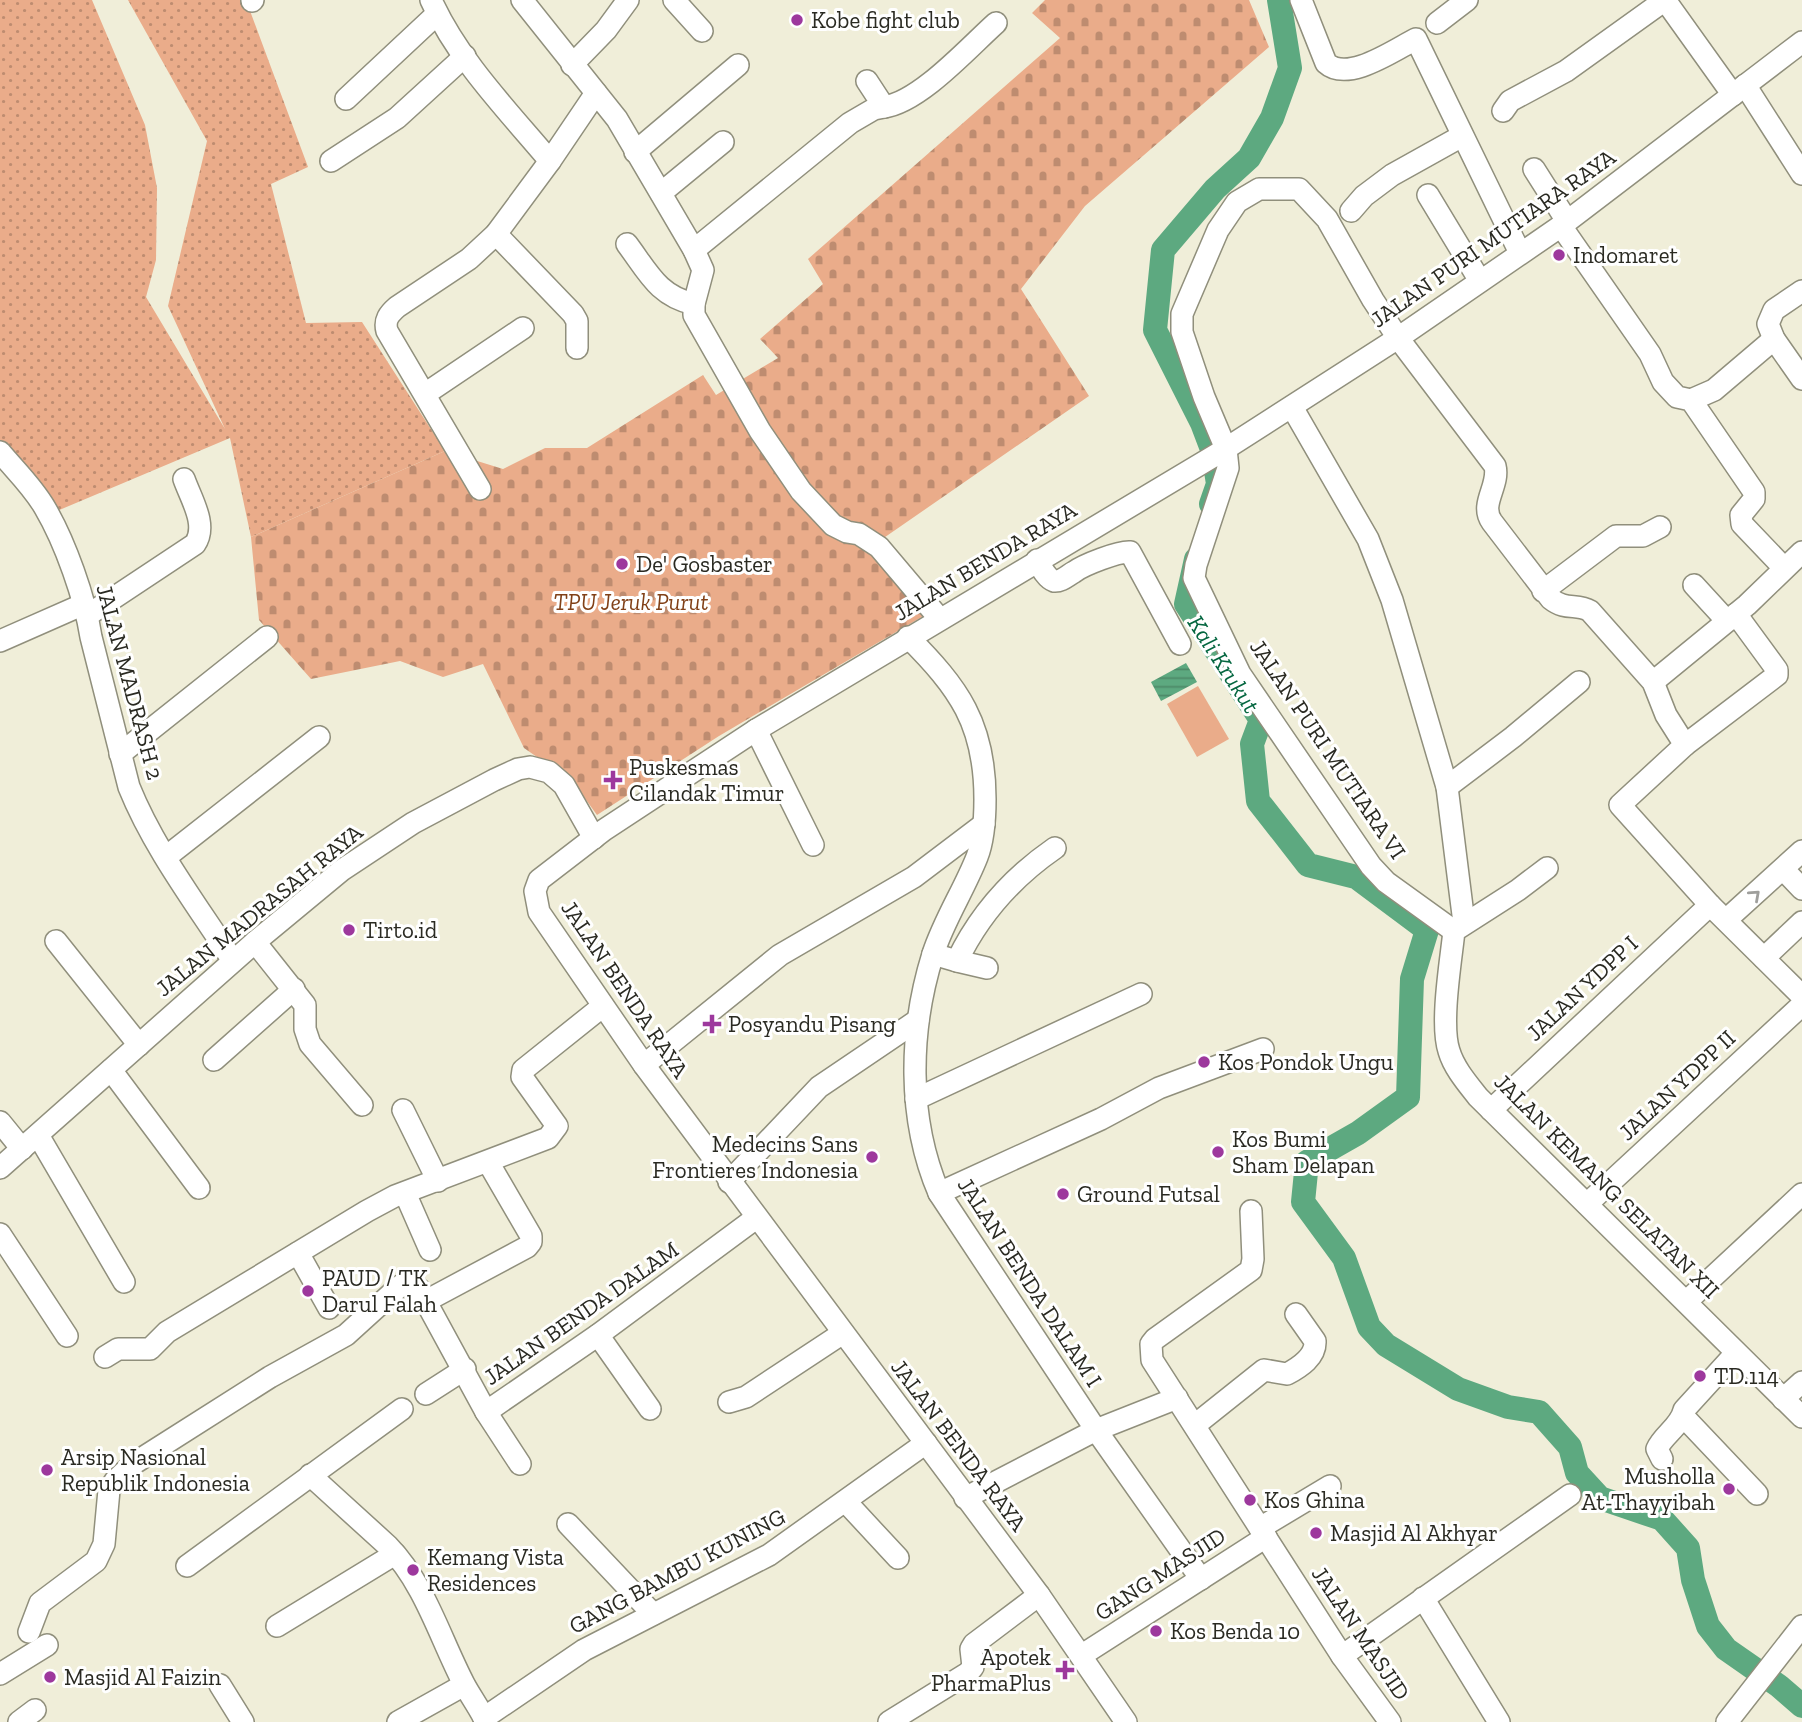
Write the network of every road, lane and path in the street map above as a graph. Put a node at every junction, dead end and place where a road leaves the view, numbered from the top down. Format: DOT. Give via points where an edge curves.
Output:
graph roads {
  1 [pos="522,0"];
  2 [pos="628,0"];
  3 [pos="674,0"];
  4 [pos="1301,0"];
  5 [pos="1467,0"];
  6 [pos="1665,0"];
  7 [pos="434,7"];
  8 [pos="996,23"];
  9 [pos="1437,23"];
  10 [pos="702,31"];
  11 [pos="1802,42"];
  12 [pos="465,56"];
  13 [pos="572,65"];
  14 [pos="738,65"];
  15 [pos="867,81"];
  16 [pos="1739,90"];
  17 [pos="596,93"];
  18 [pos="346,99"];
  19 [pos="884,107"];
  20 [pos="1503,111"];
  21 [pos="1462,136"];
  22 [pos="723,142"];
  23 [pos="635,152"];
  24 [pos="331,161"];
  25 [pos="550,161"];
  26 [pos="1534,169"];
  27 [pos="1802,174"];
  28 [pos="661,193"];
  29 [pos="1428,195"];
  30 [pos="1351,211"];
  31 [pos="1564,224"];
  32 [pos="496,234"];
  33 [pos="627,244"];
  34 [pos="694,250"];
  35 [pos="1520,253"];
  36 [pos="1480,281"];
  37 [pos="1802,291"];
  38 [pos="694,304"];
  39 [pos="523,328"];
  40 [pos="1398,338"];
  41 [pos="1774,339"];
  42 [pos="577,348"];
  43 [pos="1802,379"];
  44 [pos="425,394"];
  45 [pos="1690,400"];
  46 [pos="1292,407"];
  47 [pos="0,452"];
  48 [pos="1216,455"];
  49 [pos="184,479"];
  50 [pos="480,489"];
  51 [pos="1105,520"];
  52 [pos="1660,527"];
  53 [pos="1802,551"];
  54 [pos="1122,552"];
  55 [pos="1037,560"];
  56 [pos="1784,568"];
  57 [pos="1695,585"];
  58 [pos="1543,591"];
  59 [pos="86,609"];
  60 [pos="939,618"];
  61 [pos="1731,618"];
  62 [pos="267,637"];
  63 [pos="908,637"];
  64 [pos="0,641"];
  65 [pos="1180,644"];
  66 [pos="1653,681"];
  67 [pos="1579,682"];
  68 [pos="756,730"];
  69 [pos="319,737"];
  70 [pos="1685,745"];
  71 [pos="120,754"];
  72 [pos="1447,787"];
  73 [pos="984,824"];
  74 [pos="594,838"];
  75 [pos="813,845"];
  76 [pos="1055,848"];
  77 [pos="1802,851"];
  78 [pos="166,857"];
  79 [pos="1547,868"];
  80 [pos="1783,869"];
  81 [pos="1802,889"];
  82 [pos="1710,905"];
  83 [pos="1726,920"];
  84 [pos="1802,922"];
  85 [pos="1459,927"];
  86 [pos="56,941"];
  87 [pos="255,942"];
  88 [pos="933,954"];
  89 [pos="1764,958"];
  90 [pos="233,961"];
  91 [pos="957,961"];
  92 [pos="987,968"];
  93 [pos="293,989"];
  94 [pos="1141,994"];
  95 [pos="1802,996"];
  96 [pos="1802,1005"];
  97 [pos="603,1006"];
  98 [pos="918,1020"];
  99 [pos="139,1045"];
  100 [pos="1263,1049"];
  101 [pos="214,1060"];
  102 [pos="644,1065"];
  103 [pos="111,1070"];
  104 [pos="916,1099"];
  105 [pos="362,1105"];
  106 [pos="402,1110"];
  107 [pos="1491,1110"];
  108 [pos="0,1122"];
  109 [pos="38,1135"];
  110 [pos="22,1149"];
  111 [pos="488,1162"];
  112 [pos="0,1168"];
  113 [pos="438,1181"];
  114 [pos="729,1182"];
  115 [pos="199,1188"];
  116 [pos="409,1192"];
  117 [pos="939,1193"];
  118 [pos="1802,1194"];
  119 [pos="1587,1204"];
  120 [pos="1251,1211"];
  121 [pos="756,1218"];
  122 [pos="0,1234"];
  123 [pos="430,1250"];
  124 [pos="298,1253"];
  125 [pos="124,1282"];
  126 [pos="426,1301"];
  127 [pos="1687,1301"];
  128 [pos="329,1308"];
  129 [pos="1296,1314"];
  130 [pos="843,1332"];
  131 [pos="598,1335"];
  132 [pos="67,1336"];
  133 [pos="1736,1353"];
  134 [pos="105,1357"];
  135 [pos="465,1369"];
  136 [pos="1802,1382"];
  137 [pos="426,1394"];
  138 [pos="1177,1398"];
  139 [pos="1783,1399"];
  140 [pos="729,1402"];
  141 [pos="402,1409"];
  142 [pos="650,1409"];
  143 [pos="486,1412"];
  144 [pos="1683,1416"];
  145 [pos="1802,1416"];
  146 [pos="1195,1425"];
  147 [pos="1096,1430"];
  148 [pos="926,1443"];
  149 [pos="1662,1459"];
  150 [pos="520,1464"];
  151 [pos="310,1475"];
  152 [pos="1330,1486"];
  153 [pos="1757,1494"];
  154 [pos="1570,1495"];
  155 [pos="965,1498"];
  156 [pos="846,1502"];
  157 [pos="568,1524"];
  158 [pos="1264,1533"];
  159 [pos="395,1554"];
  160 [pos="898,1558"];
  161 [pos="187,1566"];
  162 [pos="1200,1579"];
  163 [pos="1039,1595"];
  164 [pos="1423,1598"];
  165 [pos="653,1614"];
  166 [pos="277,1626"];
  167 [pos="1802,1626"];
  168 [pos="29,1632"];
  169 [pos="47,1645"];
  170 [pos="1082,1655"];
  171 [pos="1342,1656"];
  172 [pos="0,1674"];
  173 [pos="220,1685"];
  174 [pos="464,1685"];
  175 [pos="485,1720"];
  176 [pos="243,1722"];
  177 [pos="398,1722"];
  178 [pos="889,1722"];
  179 [pos="1126,1722"];
  180 [pos="1390,1722"];
  181 [pos="1499,1722"];
  182 [pos="1727,1722"];
  1 -- 13 [label="street"];
  2 -- 13 [label="street"];
  3 -- 10 [label="street"];
  4 -- 21 [label="street" via="1331,68 1351,70 1416,39"];
  5 -- 9 [label="street"];
  6 -- 16 [label="street"];
  6 -- 20 [label="street" via="1566,71 1510,101"];
  7 -- 12 [label="street"];
  7 -- 18 [label="street"];
  8 -- 19 [label="street" via="917,93"];
  11 -- 16 [label="street, JALAN PURI MUTIARA RAYA"];
  12 -- 24 [label="street" via="397,118"];
  12 -- 25 [label="street"];
  13 -- 17 [label="street"];
  14 -- 23 [label="street"];
  15 -- 19 [label="street"];
  16 -- 27 [label="street"];
  16 -- 31 [label="street, JALAN PURI MUTIARA RAYA"];
  17 -- 23 [label="street"];
  17 -- 25 [label="street"];
  19 -- 34 [label="street" via="850,122"];
  21 -- 30 [label="street" via="1392,175"];
  21 -- 35 [label="street"];
  22 -- 28 [label="street"];
  23 -- 28 [label="street"];
  25 -- 32 [label="street"];
  26 -- 31 [label="street"];
  28 -- 34 [label="street"];
  29 -- 36 [label="street"];
  31 -- 35 [label="street, JALAN PURI MUTIARA RAYA"];
  31 -- 45 [label="street" via="1650,354 1663,382 1677,397"];
  32 -- 42 [label="street" via="578,321"];
  32 -- 44 [label="street" via="469,260 389,314 387,331"];
  33 -- 38 [label="street" via="663,291"];
  34 -- 38 [label="street" via="703,270"];
  35 -- 36 [label="street, JALAN PURI MUTIARA RAYA"];
  36 -- 40 [label="street, JALAN PURI MUTIARA RAYA"];
  37 -- 41 [label="street" via="1770,316"];
  38 -- 60 [label="street" via="703,334 801,491 833,525 879,547"];
  39 -- 44 [label="street"];
  40 -- 46 [label="street, JALAN PURI MUTIARA RAYA"];
  40 -- 48 [label="street" via="1327,219 1296,191 1259,189 1244,196 1231,209 1209,249 1182,314 1182,332 1204,397"];
  40 -- 58 [label="street" via="1495,467 1488,517"];
  41 -- 43 [label="street"];
  41 -- 45 [label="street" via="1714,390"];
  44 -- 50 [label="street"];
  45 -- 56 [label="street" via="1754,492 1755,499 1741,515 1742,524"];
  46 -- 48 [label="street, JALAN PURI MUTIARA RAYA"];
  46 -- 72 [label="street, JALAN KEMANG SELATAN XII" via="1372,549 1392,600"];
  47 -- 59 [label="street, JALAN MADRASH 2" via="45,507"];
  48 -- 51 [label="street, JALAN BENDA RAYA"];
  48 -- 85 [label="street, JALAN PURI MUTIARA VI" via="1226,478 1194,572 1240,674 1371,866 1386,882"];
  49 -- 59 [label="street" via="201,524 195,544"];
  51 -- 54 [label="street"];
  51 -- 55 [label="street, JALAN BENDA RAYA"];
  52 -- 58 [label="street" via="1643,536 1616,536"];
  53 -- 56 [label="street"];
  54 -- 55 [label="street" via="1080,567 1059,581 1046,575"];
  54 -- 65 [label="street" via="1134,556"];
  55 -- 60 [label="street, JALAN BENDA RAYA"];
  56 -- 61 [label="street"];
  57 -- 61 [label="street"];
  58 -- 66 [label="street" via="1558,605 1590,611"];
  59 -- 64 [label="street"];
  59 -- 71 [label="street, JALAN MADRASH 2"];
  60 -- 63 [label="street, JALAN BENDA RAYA"];
  61 -- 66 [label="street"];
  61 -- 70 [label="street" via="1777,675"];
  62 -- 71 [label="street"];
  63 -- 68 [label="street, JALAN BENDA RAYA"];
  63 -- 73 [label="street, JALAN BENDA DALAM I" via="959,695 972,723 982,758"];
  66 -- 70 [label="street" via="1666,715"];
  67 -- 72 [label="street"];
  68 -- 74 [label="street, JALAN BENDA RAYA"];
  68 -- 75 [label="street"];
  69 -- 78 [label="street"];
  70 -- 82 [label="street" via="1620,805"];
  71 -- 78 [label="street, JALAN MADRASH 2" via="137,808"];
  72 -- 85 [label="street, JALAN KEMANG SELATAN XII"];
  73 -- 88 [label="street, JALAN BENDA DALAM I" via="978,854"];
  73 -- 102 [label="street" via="914,877 780,955"];
  74 -- 87 [label="street, JALAN MADRASAH RAYA" via="556,777 538,768 518,769 413,822 342,870"];
  74 -- 97 [label="street, JALAN BENDA RAYA" via="543,876 535,896 539,912"];
  76 -- 91 [label="street" via="1029,866 998,899"];
  77 -- 80 [label="street"];
  78 -- 90 [label="street, JALAN MADRASH 2"];
  79 -- 85 [label="street"];
  80 -- 81 [label="street"];
  83 -- 80 [label="street, one-way"];
  82 -- 83 [label="street"];
  82 -- 107 [label="street, JALAN YDPP I"];
  83 -- 89 [label="street"];
  84 -- 89 [label="street"];
  85 -- 107 [label="street, JALAN KEMANG SELATAN XII" via="1448,986 1448,1049 1465,1080"];
  86 -- 99 [label="street"];
  87 -- 90 [label="street, JALAN MADRASAH RAYA"];
  87 -- 93 [label="street"];
  88 -- 91 [label="street"];
  88 -- 98 [label="street, JALAN BENDA DALAM I"];
  89 -- 95 [label="street"];
  90 -- 99 [label="street, JALAN MADRASAH RAYA"];
  91 -- 92 [label="street"];
  93 -- 101 [label="street"];
  93 -- 105 [label="street" via="304,1005 310,1044"];
  94 -- 104 [label="street"];
  96 -- 119 [label="street, JALAN YDPP II"];
  97 -- 102 [label="street, JALAN BENDA RAYA"];
  97 -- 111 [label="street" via="523,1070 522,1077 556,1123 555,1130 548,1138"];
  98 -- 104 [label="street, JALAN BENDA DALAM I"];
  98 -- 114 [label="street" via="819,1087"];
  99 -- 103 [label="street, JALAN MADRASAH RAYA"];
  100 -- 117 [label="street" via="1159,1088"];
  102 -- 114 [label="street, JALAN BENDA RAYA"];
  103 -- 109 [label="street, JALAN MADRASAH RAYA"];
  103 -- 115 [label="street"];
  104 -- 117 [label="street, JALAN BENDA DALAM I" via="926,1155"];
  106 -- 113 [label="street"];
  107 -- 119 [label="street, JALAN KEMANG SELATAN XII"];
  108 -- 110 [label="street"];
  109 -- 110 [label="street, JALAN MADRASAH RAYA"];
  109 -- 125 [label="street"];
  110 -- 112 [label="street, JALAN MADRASAH RAYA"];
  111 -- 113 [label="street"];
  111 -- 126 [label="street" via="531,1242"];
  113 -- 116 [label="street"];
  114 -- 121 [label="street, JALAN BENDA RAYA"];
  116 -- 123 [label="street"];
  116 -- 124 [label="street" via="367,1211"];
  117 -- 147 [label="street, JALAN BENDA DALAM I"];
  118 -- 127 [label="street"];
  119 -- 127 [label="street, JALAN KEMANG SELATAN XII"];
  120 -- 138 [label="street, JALAN MASJID" via="1253,1266 1151,1344 1152,1360"];
  121 -- 130 [label="street, JALAN BENDA RAYA"];
  121 -- 131 [label="street, JALAN BENDA DALAM"];
  122 -- 132 [label="street"];
  124 -- 128 [label="street"];
  124 -- 134 [label="street" via="167,1332 150,1349 118,1349"];
  126 -- 135 [label="street, JALAN BENDA DALAM"];
  126 -- 168 [label="street" via="416,1286 400,1286 346,1335 133,1464 109,1490 104,1544 96,1561 40,1603"];
  127 -- 133 [label="street, JALAN KEMANG SELATAN XII"];
  129 -- 146 [label="street" via="1315,1341 1312,1356 1287,1374 1264,1370"];
  130 -- 140 [label="street" via="746,1397"];
  130 -- 148 [label="street, JALAN BENDA RAYA"];
  131 -- 142 [label="street"];
  131 -- 143 [label="street, JALAN BENDA DALAM"];
  133 -- 139 [label="street, JALAN KEMANG SELATAN XII"];
  133 -- 144 [label="street"];
  135 -- 137 [label="street"];
  135 -- 143 [label="street, JALAN BENDA DALAM"];
  136 -- 139 [label="street"];
  138 -- 146 [label="street, JALAN MASJID"];
  138 -- 147 [label="street"];
  139 -- 145 [label="street, JALAN KEMANG SELATAN XII"];
  141 -- 151 [label="street"];
  143 -- 150 [label="street"];
  144 -- 149 [label="street" via="1658,1446"];
  144 -- 153 [label="street"];
  146 -- 158 [label="street, JALAN MASJID"];
  147 -- 155 [label="street"];
  147 -- 162 [label="street, JALAN BENDA DALAM I"];
  148 -- 155 [label="street, JALAN BENDA RAYA"];
  148 -- 156 [label="street, GANG BAMBU KUNING"];
  151 -- 159 [label="street"];
  151 -- 161 [label="street"];
  152 -- 158 [label="street, GANG MASJID"];
  154 -- 164 [label="street"];
  155 -- 163 [label="street, JALAN BENDA RAYA"];
  156 -- 160 [label="street"];
  156 -- 165 [label="street, GANG BAMBU KUNING" via="769,1555"];
  157 -- 165 [label="street"];
  158 -- 162 [label="street, GANG MASJID"];
  158 -- 171 [label="street, JALAN MASJID"];
  159 -- 166 [label="street"];
  159 -- 174 [label="street" via="430,1610"];
  162 -- 170 [label="street, GANG MASJID"];
  163 -- 170 [label="street, JALAN BENDA RAYA"];
  163 -- 178 [label="street" via="974,1644 973,1667 968,1673"];
  164 -- 171 [label="street"];
  164 -- 181 [label="street"];
  165 -- 175 [label="street, GANG BAMBU KUNING" via="569,1659"];
  167 -- 182 [label="street"];
  169 -- 172 [label="street"];
  170 -- 179 [label="street, JALAN BENDA RAYA"];
  171 -- 180 [label="street, JALAN MASJID"];
  173 -- 176 [label="street"];
  174 -- 175 [label="street"];
  174 -- 177 [label="street"];
}
